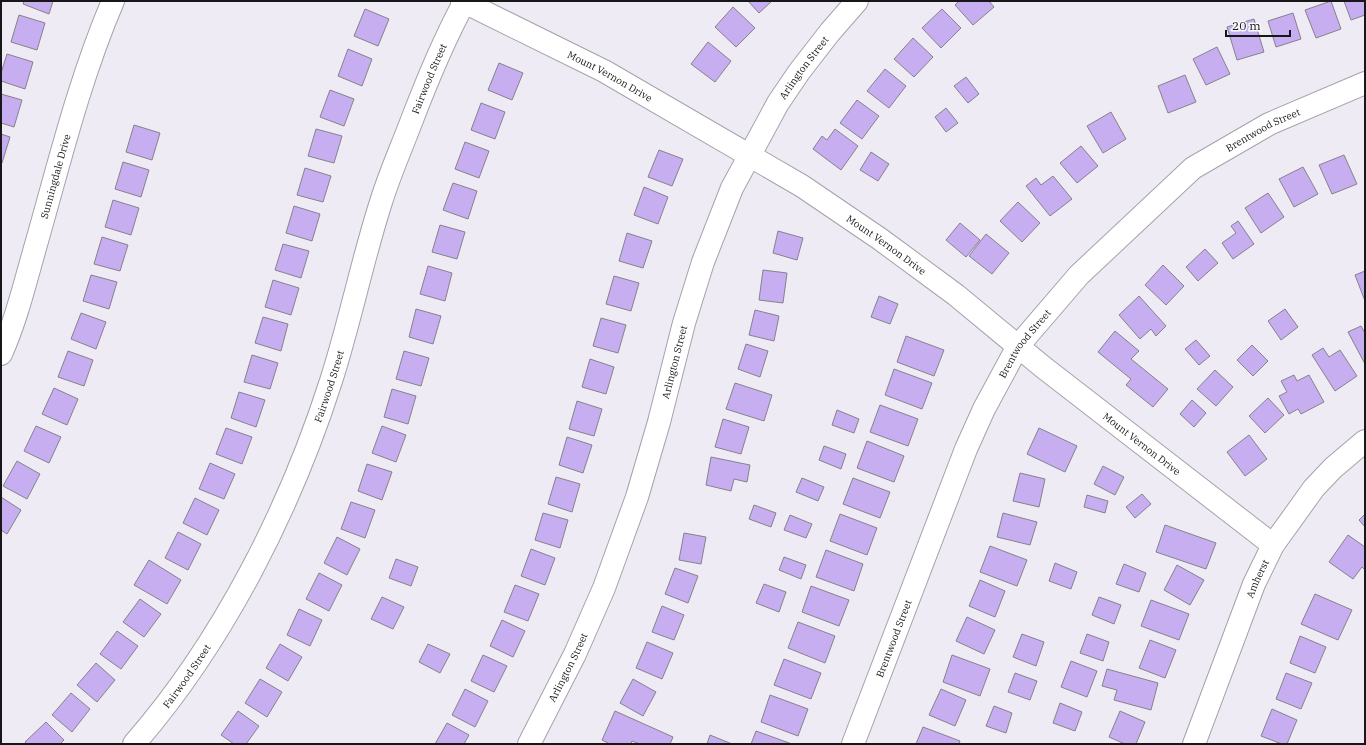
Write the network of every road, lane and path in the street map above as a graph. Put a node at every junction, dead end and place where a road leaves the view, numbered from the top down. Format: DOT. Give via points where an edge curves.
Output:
graph roads {
  1 [pos="113,1"];
  2 [pos="464,1"];
  3 [pos="857,1"];
  4 [pos="1365,83"];
  5 [pos="749,155"];
  6 [pos="1018,346"];
  7 [pos="1,354"];
  8 [pos="1365,441"];
  9 [pos="1273,545"];
  10 [pos="134,744"];
  11 [pos="529,744"];
  12 [pos="853,744"];
  13 [pos="1194,744"];
  1 -- 7 [label="street, Sunningdale Drive" via="80,94 20,300"];
  2 -- 5 [label="street, Mount Vernon Drive" via="604,71"];
  2 -- 10 [label="street, Fairwood Street" via="432,68 381,202 331,380 291,489 263,548 227,613 183,681"];
  3 -- 5 [label="street, Arlington Street" via="799,72"];
  4 -- 6 [label="street, Brentwood Street" via="1269,124 1193,168 1079,275"];
  5 -- 6 [label="street, Mount Vernon Drive" via="802,186 880,239 956,295"];
  5 -- 11 [label="street, Arlington Street" via="732,188 703,262 637,497 604,588 575,654"];
  6 -- 9 [label="street, Mount Vernon Drive"];
  6 -- 12 [label="street, Brentwood Street" via="966,449"];
  8 -- 9 [label="street, Amherst" via="1314,488"];
  9 -- 13 [label="street, Amherst" via="1254,584"];
}
